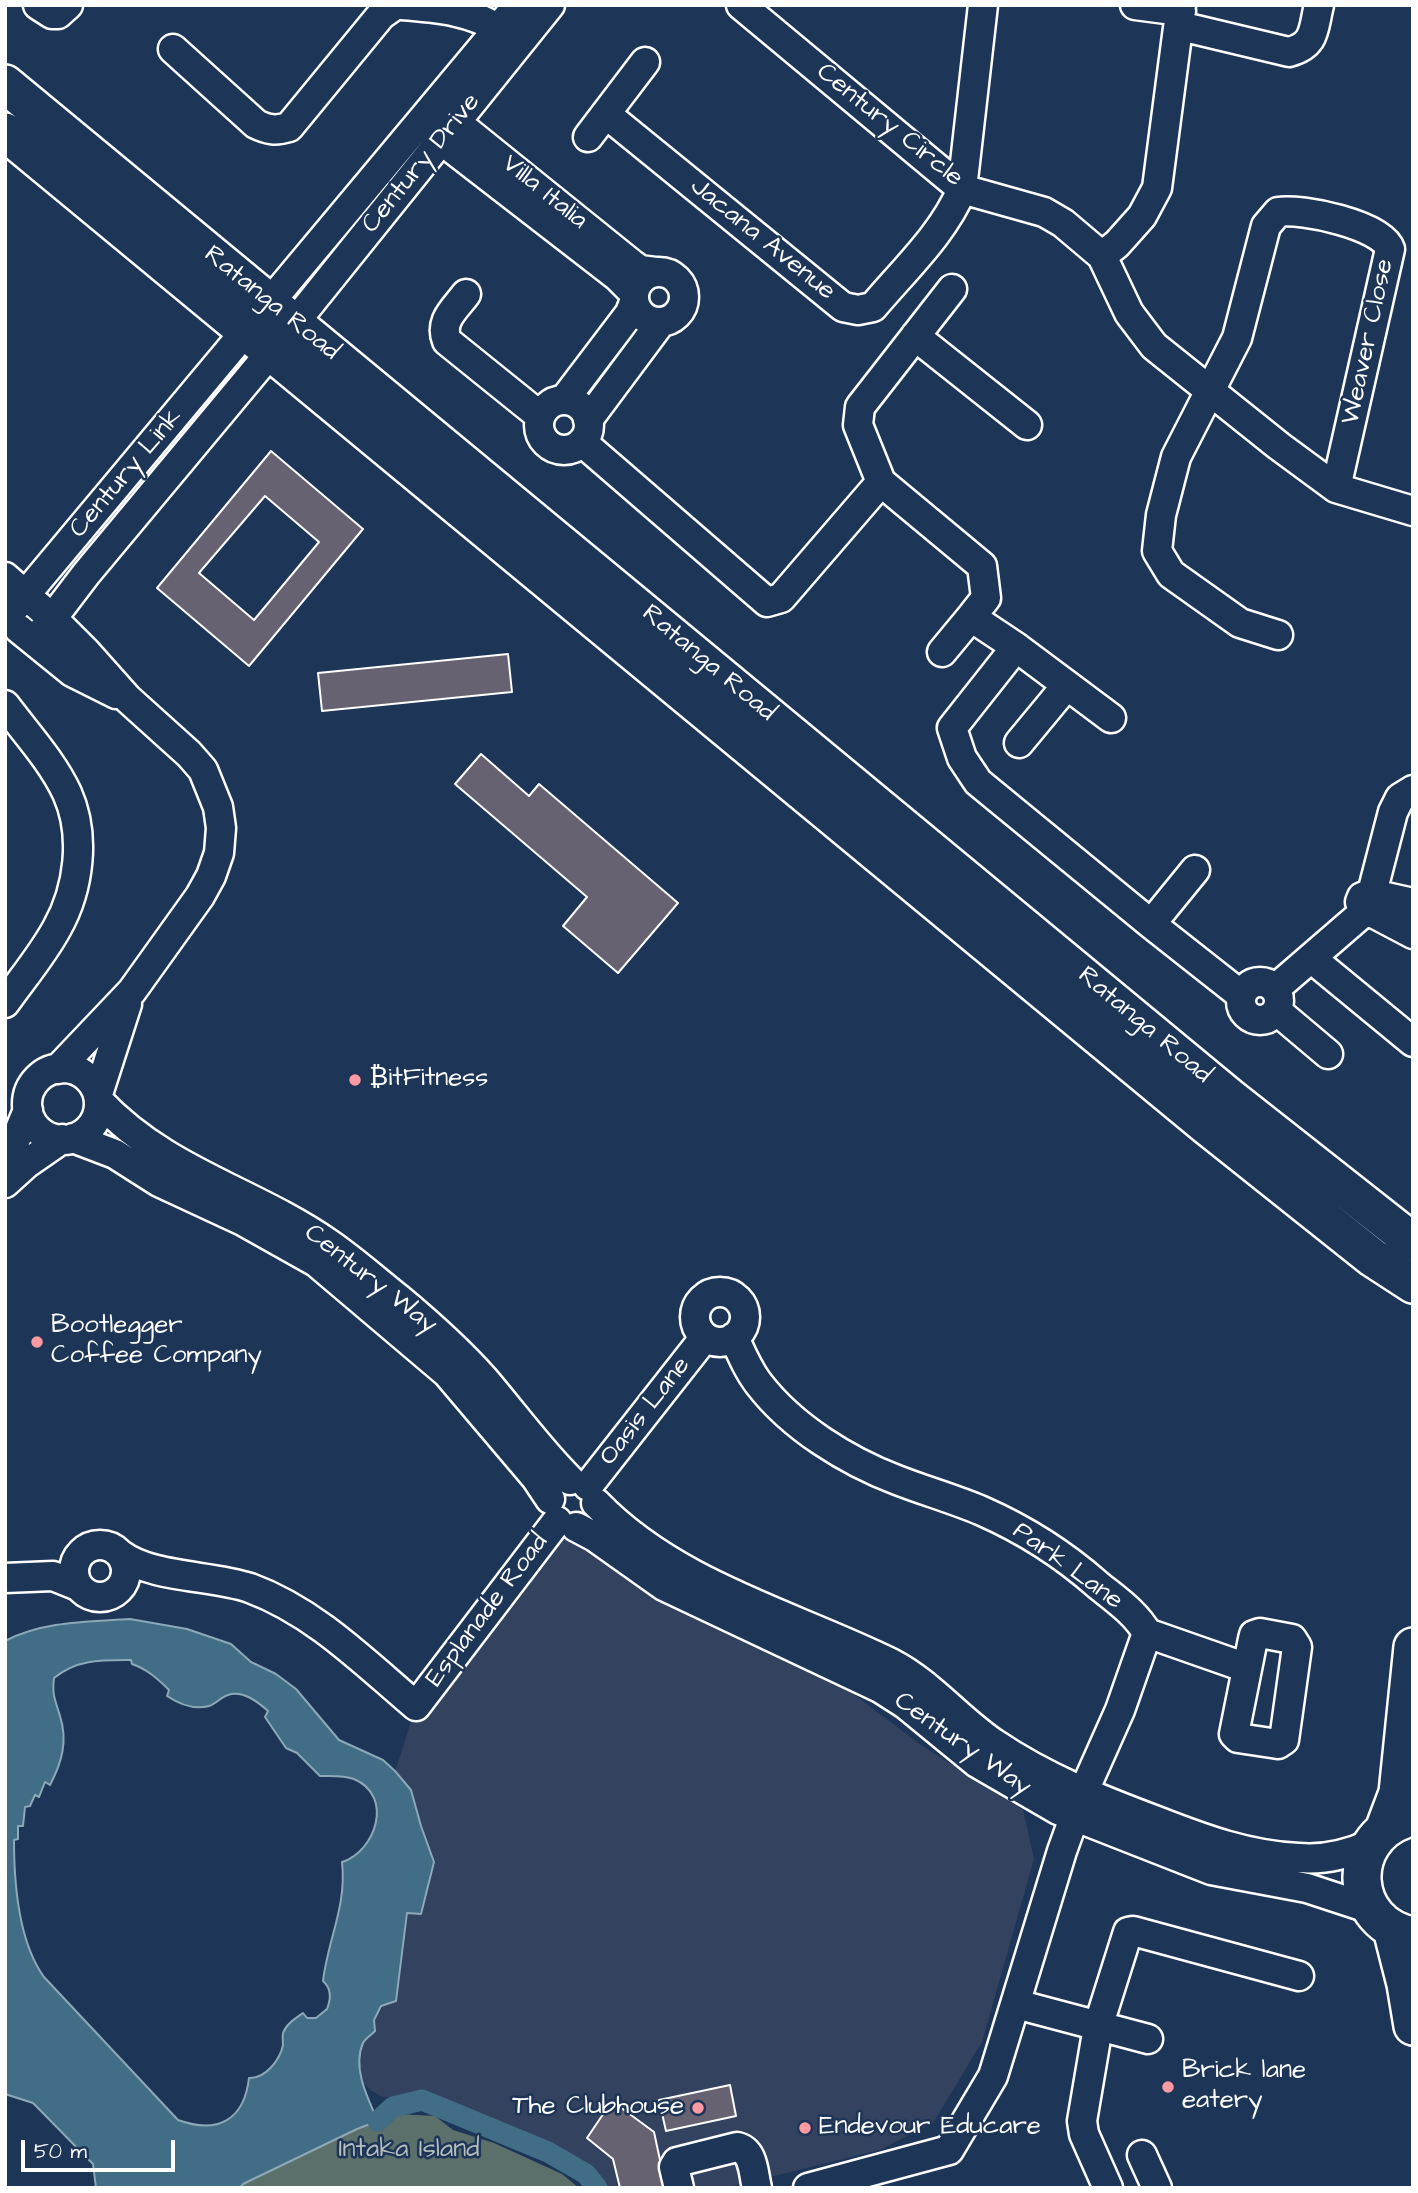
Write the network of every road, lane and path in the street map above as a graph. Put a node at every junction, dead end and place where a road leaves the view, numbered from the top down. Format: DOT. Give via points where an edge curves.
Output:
graph roads {
  1 [pos="38,5"];
  2 [pos="68,5"];
  3 [pos="395,5"];
  4 [pos="402,5"];
  5 [pos="518,5"];
  6 [pos="550,5"];
  7 [pos="741,5"];
  8 [pos="983,5"];
  9 [pos="1135,5"];
  10 [pos="1319,5"];
  11 [pos="1181,14"];
  12 [pos="498,29"];
  13 [pos="173,49"];
  14 [pos="645,62"];
  15 [pos="5,84"];
  16 [pos="606,114"];
  17 [pos="438,123"];
  18 [pos="5,132"];
  19 [pos="588,137"];
  20 [pos="962,189"];
  21 [pos="1102,256"];
  22 [pos="656,272"];
  23 [pos="952,289"];
  24 [pos="466,294"];
  25 [pos="634,298"];
  26 [pos="661,322"];
  27 [pos="270,327"];
  28 [pos="915,336"];
  29 [pos="1211,390"];
  30 [pos="564,400"];
  31 [pos="540,416"];
  32 [pos="1027,425"];
  33 [pos="585,431"];
  34 [pos="881,482"];
  35 [pos="1336,488"];
  36 [pos="1413,511"];
  37 [pos="15,586"];
  38 [pos="971,617"];
  39 [pos="6,618"];
  40 [pos="53,619"];
  41 [pos="1278,635"];
  42 [pos="35,641"];
  43 [pos="1016,647"];
  44 [pos="942,652"];
  45 [pos="1067,685"];
  46 [pos="128,699"];
  47 [pos="5,705"];
  48 [pos="1111,719"];
  49 [pos="1019,743"];
  50 [pos="1413,790"];
  51 [pos="1195,870"];
  52 [pos="1413,902"];
  53 [pos="1372,904"];
  54 [pos="1151,924"];
  55 [pos="1413,934"];
  56 [pos="1311,958"];
  57 [pos="132,991"];
  58 [pos="1276,1000"];
  59 [pos="5,1003"];
  60 [pos="1413,1042"];
  61 [pos="1328,1054"];
  62 [pos="58,1069"];
  63 [pos="98,1098"];
  64 [pos="28,1110"];
  65 [pos="67,1139"];
  66 [pos="5,1165"];
  67 [pos="5,1183"];
  68 [pos="1413,1242"];
  69 [pos="1413,1284"];
  70 [pos="705,1337"];
  71 [pos="734,1337"];
  72 [pos="573,1503"];
  73 [pos="120,1555"];
  74 [pos="169,1572"];
  75 [pos="5,1578"];
  76 [pos="66,1581"];
  77 [pos="122,1584"];
  78 [pos="1147,1633"];
  79 [pos="1413,1647"];
  80 [pos="1247,1668"];
  81 [pos="1078,1805"];
  82 [pos="1389,1830"];
  83 [pos="1392,1925"];
  84 [pos="1299,1976"];
  85 [pos="1016,2004"];
  86 [pos="1098,2026"];
  87 [pos="1413,2026"];
  88 [pos="1148,2039"];
  89 [pos="1142,2155"];
  90 [pos="679,2188"];
  91 [pos="757,2188"];
  92 [pos="808,2188"];
  93 [pos="1108,2188"];
  94 [pos="1157,2188"];
  1 -- 2 [label="street" via="52,14"];
  3 -- 13 [label="street" via="289,127 279,130 256,124"];
  4 -- 12 [label="street" via="470,15"];
  5 -- 12 [label="street, Century Drive"];
  6 -- 17 [label="street, Century Drive"];
  7 -- 20 [label="street, Century Circle"];
  8 -- 20 [label="street"];
  9 -- 11 [label="street"];
  10 -- 11 [label="street" via="1310,41 1289,52"];
  11 -- 21 [label="street" via="1157,188 1142,216"];
  12 -- 17 [label="street, Century Drive"];
  14 -- 16 [label="street"];
  15 -- 27 [label="main road, Ratanga Road"];
  16 -- 19 [label="street"];
  16 -- 20 [label="street, Jacana Avenue" via="850,310 873,307 955,206"];
  17 -- 22 [label="street, Villa Italia" via="640,270"];
  17 -- 25 [label="street, Villa Italia" via="618,277"];
  17 -- 27 [label="street, Century Drive"];
  18 -- 27 [label="main road, Ratanga Road"];
  20 -- 21 [label="street, Century Circle" via="1044,212"];
  21 -- 29 [label="street" via="1140,330"];
  22 -- 25 [label="street" via="641,279"];
  22 -- 26 [label="street" via="674,277 684,294 678,313"];
  23 -- 28 [label="street"];
  24 -- 31 [label="street" via="444,324 447,341"];
  25 -- 26 [label="street" via="644,318"];
  25 -- 30 [label="street" via="630,313"];
  26 -- 33 [label="street"];
  27 -- 37 [label="street, Century Link"];
  27 -- 40 [label="street, Century Link"];
  27 -- 68 [label="main road, Ratanga Road" via="340,359 1230,1097"];
  27 -- 69 [label="main road, Ratanga Road" via="1206,1125 1373,1258"];
  28 -- 32 [label="street"];
  28 -- 34 [label="street" via="860,407 858,425"];
  29 -- 35 [label="street"];
  29 -- 35 [label="street, Weaver Close" via="1237,338 1272,217 1278,212 1299,211 1366,228 1382,237 1390,249 1388,266"];
  29 -- 41 [label="street" via="1176,457 1157,551 1171,574 1240,623"];
  30 -- 31 [label="street" via="554,402"];
  30 -- 33 [label="street" via="584,409"];
  31 -- 33 [label="street" via="546,442 557,449 571,449"];
  33 -- 34 [label="street" via="767,602 781,598"];
  34 -- 38 [label="street" via="982,566 986,598"];
  35 -- 36 [label="street"];
  37 -- 39 [label="street, Century Link"];
  37 -- 40 [label="street"];
  38 -- 43 [label="street"];
  38 -- 44 [label="street"];
  39 -- 42 [label="street"];
  40 -- 42 [label="street, Century Link"];
  40 -- 46 [label="street"];
  42 -- 46 [label="street" via="72,671"];
  43 -- 45 [label="street"];
  43 -- 54 [label="street" via="952,728 962,758 978,782"];
  45 -- 48 [label="street"];
  45 -- 49 [label="street"];
  46 -- 57 [label="street" via="203,770 222,828 211,876"];
  47 -- 59 [label="street" via="68,794 79,861 58,928"];
  50 -- 53 [label="street" via="1400,798 1393,812"];
  51 -- 54 [label="street"];
  52 -- 53 [label="street"];
  53 -- 55 [label="street"];
  53 -- 56 [label="street"];
  54 -- 58 [label="street" via="1241,995 1241,1006 1250,1018 1265,1020"];
  56 -- 58 [label="street"];
  56 -- 60 [label="street"];
  57 -- 62 [label="street"];
  57 -- 63 [label="street"];
  58 -- 61 [label="street"];
  62 -- 63 [label="street" via="80,1072"];
  62 -- 64 [label="street" via="36,1081"];
  63 -- 65 [label="street" via="93,1123 84,1133"];
  63 -- 72 [label="street, Century Way" via="131,1132 164,1155 290,1219 358,1265 424,1320 463,1357 545,1455"];
  64 -- 65 [label="street" via="39,1130"];
  64 -- 66 [label="street"];
  65 -- 67 [label="street"];
  65 -- 72 [label="street, Century Way" via="115,1154 159,1182 316,1262 447,1373 536,1478"];
  70 -- 71 [label="street" via="720,1342"];
  70 -- 71 [label="street" via="696,1324 697,1308 707,1296 722,1292 735,1298 743,1310 743,1325"];
  70 -- 72 [label="street, Oasis Lane"];
  71 -- 78 [label="street, Park Lane" via="760,1385 823,1441 876,1472 968,1505 1024,1533 1088,1576"];
  72 -- 74 [label="street, Esplanade Road" via="416,1706 301,1612 249,1588"];
  72 -- 81 [label="street, Century Way" via="595,1537 664,1586 880,1688 977,1763 1042,1801"];
  73 -- 74 [label="street, Esplanade Road" via="138,1566"];
  73 -- 76 [label="street" via="97,1545 83,1551"];
  73 -- 77 [label="street" via="126,1570"];
  74 -- 77 [label="street, Esplanade Road"];
  75 -- 76 [label="street"];
  76 -- 77 [label="street" via="92,1597 115,1593"];
  78 -- 80 [label="street"];
  78 -- 81 [label="street, Park Lane" via="1120,1710"];
  79 -- 82 [label="main road" via="1398,1793"];
  81 -- 82 [label="street, Century Way" via="1269,1855 1299,1858 1354,1852"];
  81 -- 83 [label="street, Century Way" via="1211,1870 1307,1888"];
  81 -- 85 [label="street, Park Lane"];
  82 -- 83 [label="main road" via="1364,1860 1362,1877 1363,1890"];
  83 -- 87 [label="main road"];
  84 -- 86 [label="street" via="1130,1931"];
  85 -- 86 [label="street"];
  85 -- 92 [label="street, Park Lane" via="993,2076 949,2150"];
  86 -- 88 [label="street"];
  86 -- 93 [label="street" via="1082,2121"];
  89 -- 94 [label="street"];
  90 -- 91 [label="street" via="677,2162 737,2147 749,2154"];
}
